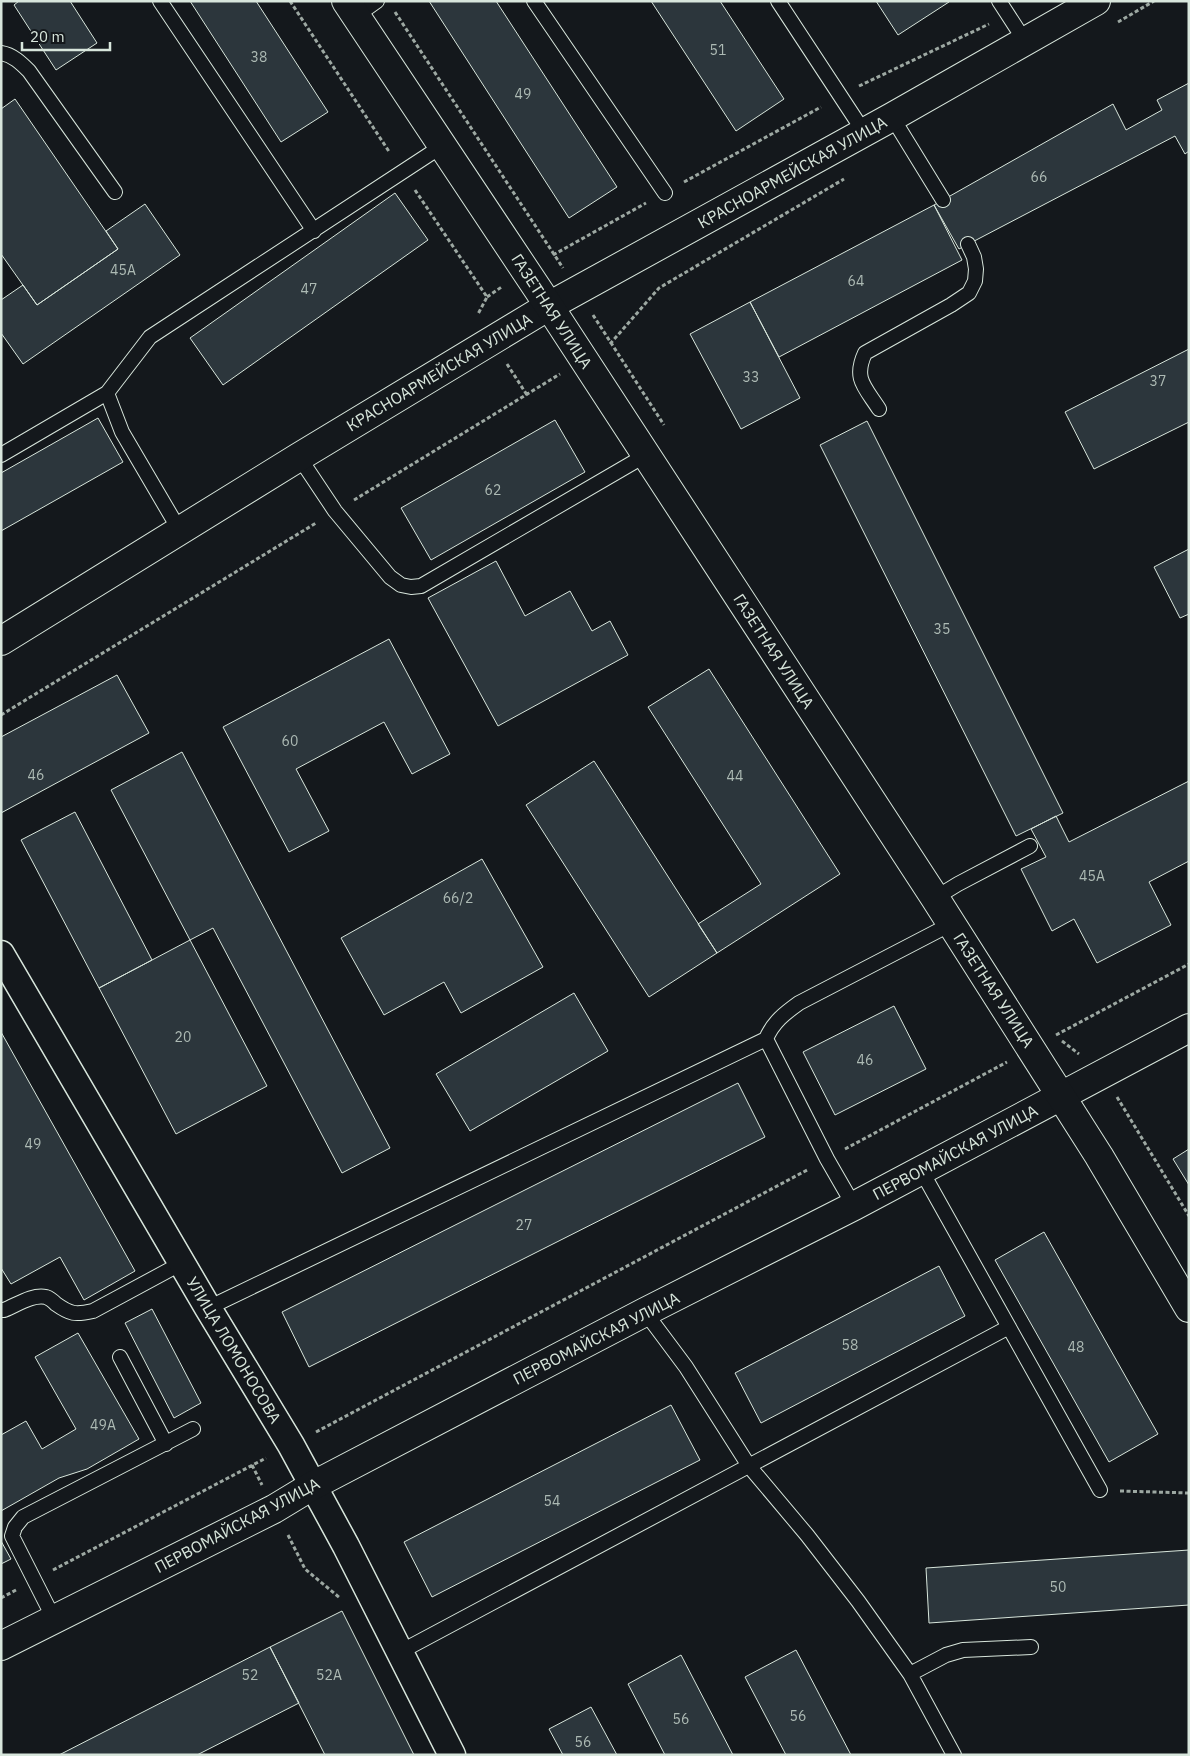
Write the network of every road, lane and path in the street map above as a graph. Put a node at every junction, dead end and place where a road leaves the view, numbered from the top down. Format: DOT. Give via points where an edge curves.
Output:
graph roads {
  1 [pos="160,1"];
  2 [pos="290,1"];
  3 [pos="534,1"];
  4 [pos="778,1"];
  5 [pos="1000,1"];
  6 [pos="1096,1"];
  7 [pos="360,6"];
  8 [pos="393,9"];
  9 [pos="1008,14"];
  10 [pos="1025,41"];
  11 [pos="1,53"];
  12 [pos="841,95"];
  13 [pos="892,117"];
  14 [pos="864,132"];
  15 [pos="442,146"];
  16 [pos="403,173"];
  17 [pos="116,192"];
  18 [pos="665,193"];
  19 [pos="943,200"];
  20 [pos="314,231"];
  21 [pos="968,244"];
  22 [pos="554,255"];
  23 [pos="526,272"];
  24 [pos="578,290"];
  25 [pos="487,297"];
  26 [pos="550,306"];
  27 [pos="492,340"];
  28 [pos="107,393"];
  29 [pos="527,395"];
  30 [pos="879,409"];
  31 [pos="665,426"];
  32 [pos="1,455"];
  33 [pos="646,455"];
  34 [pos="299,457"];
  35 [pos="180,531"];
  36 [pos="1,642"];
  37 [pos="1030,846"];
  38 [pos="935,898"];
  39 [pos="951,924"];
  40 [pos="1,954"];
  41 [pos="1189,964"];
  42 [pos="1189,1028"];
  43 [pos="766,1039"];
  44 [pos="1032,1049"];
  45 [pos="1104,1073"];
  46 [pos="1060,1095"];
  47 [pos="827,1159"];
  48 [pos="921,1170"];
  49 [pos="854,1206"];
  50 [pos="1189,1216"];
  51 [pos="182,1263"];
  52 [pos="208,1308"];
  53 [pos="1189,1308"];
  54 [pos="1,1310"];
  55 [pos="645,1312"];
  56 [pos="1009,1327"];
  57 [pos="120,1357"];
  58 [pos="193,1429"];
  59 [pos="166,1444"];
  60 [pos="291,1445"];
  61 [pos="252,1465"];
  62 [pos="749,1466"];
  63 [pos="312,1486"];
  64 [pos="1100,1490"];
  65 [pos="1189,1494"];
  66 [pos="274,1509"];
  67 [pos="34,1580"];
  68 [pos="1,1598"];
  69 [pos="342,1600"];
  70 [pos="54,1618"];
  71 [pos="1,1646"];
  72 [pos="1031,1647"];
  73 [pos="400,1652"];
  74 [pos="910,1674"];
  75 [pos="452,1755"];
  76 [pos="954,1755"];
  1 -- 20 [label="lane"];
  2 -- 16 [label="path"];
  3 -- 18 [label="lane"];
  4 -- 12 [label="lane"];
  5 -- 9 [label="lane"];
  6 -- 10 [label="street, КРАСНОАРМЕЙСКАЯ УЛИЦА"];
  7 -- 15 [label="street, ГАЗЕТНАЯ УЛИЦА"];
  8 -- 22 [label="path"];
  9 -- 10 [label="lane"];
  9 -- 12 [label="path"];
  10 -- 13 [label="street, КРАСНОАРМЕЙСКАЯ УЛИЦА"];
  11 -- 17 [label="lane" via="20,61 29,71"];
  12 -- 14 [label="lane"];
  12 -- 18 [label="path"];
  13 -- 14 [label="street, КРАСНОАРМЕЙСКАЯ УЛИЦА"];
  13 -- 19 [label="lane"];
  14 -- 24 [label="street, КРАСНОАРМЕЙСКАЯ УЛИЦА"];
  15 -- 16 [label="lane"];
  15 -- 23 [label="street, ГАЗЕТНАЯ УЛИЦА"];
  16 -- 20 [label="lane"];
  16 -- 25 [label="path"];
  18 -- 22 [label="path"];
  20 -- 28 [label="lane" via="150,337"];
  21 -- 30 [label="lane" via="976,269 969,293 865,353 859,366 862,383"];
  22 -- 23 [label="path"];
  22 -- 24 [label="path"];
  23 -- 25 [label="path"];
  23 -- 26 [label="street, ГАЗЕТНАЯ УЛИЦА"];
  24 -- 26 [label="street, КРАСНОАРМЕЙСКАЯ УЛИЦА"];
  24 -- 31 [label="path"];
  25 -- 27 [label="path" via="477,316"];
  26 -- 27 [label="street, КРАСНОАРМЕЙСКАЯ УЛИЦА"];
  26 -- 33 [label="street, ГАЗЕТНАЯ УЛИЦА"];
  27 -- 29 [label="path"];
  27 -- 34 [label="street, КРАСНОАРМЕЙСКАЯ УЛИЦА"];
  28 -- 32 [label="lane"];
  28 -- 35 [label="lane" via="122,432"];
  33 -- 34 [label="lane" via="421,586 411,587 390,578 335,511"];
  33 -- 38 [label="street, ГАЗЕТНАЯ УЛИЦА"];
  34 -- 35 [label="street, КРАСНОАРМЕЙСКАЯ УЛИЦА"];
  35 -- 36 [label="street, КРАСНОАРМЕЙСКАЯ УЛИЦА"];
  37 -- 38 [label="lane"];
  38 -- 39 [label="street, ГАЗЕТНАЯ УЛИЦА"];
  39 -- 43 [label="lane" via="799,1003 782,1015"];
  39 -- 44 [label="street, ГАЗЕТНАЯ УЛИЦА"];
  40 -- 51 [label="street, УЛИЦА ЛОМОНОСОВА"];
  41 -- 45 [label="path" via="1054,1036"];
  42 -- 45 [label="street, ПЕРВОМАЙСКАЯ УЛИЦА"];
  43 -- 47 [label="lane"];
  43 -- 52 [label="lane"];
  44 -- 46 [label="street, ГАЗЕТНАЯ УЛИЦА"];
  44 -- 47 [label="path"];
  45 -- 46 [label="street, ПЕРВОМАЙСКАЯ УЛИЦА"];
  45 -- 50 [label="path"];
  46 -- 48 [label="street, ПЕРВОМАЙСКАЯ УЛИЦА"];
  46 -- 53 [label="street, ГАЗЕТНАЯ УЛИЦА"];
  47 -- 49 [label="lane"];
  47 -- 60 [label="path"];
  48 -- 49 [label="street, ПЕРВОМАЙСКАЯ УЛИЦА"];
  48 -- 56 [label="lane"];
  49 -- 55 [label="street, ПЕРВОМАЙСКАЯ УЛИЦА"];
  51 -- 52 [label="street, УЛИЦА ЛОМОНОСОВА"];
  51 -- 54 [label="lane" via="93,1311 78,1315 66,1311 47,1297 33,1298"];
  52 -- 60 [label="street, УЛИЦА ЛОМОНОСОВА"];
  55 -- 62 [label="lane" via="686,1367"];
  55 -- 63 [label="street, ПЕРВОМАЙСКАЯ УЛИЦА"];
  56 -- 62 [label="lane"];
  56 -- 64 [label="lane"];
  57 -- 59 [label="lane"];
  58 -- 59 [label="lane"];
  59 -- 67 [label="lane" via="23,1517 12,1536"];
  60 -- 61 [label="path"];
  60 -- 63 [label="street, УЛИЦА ЛОМОНОСОВА"];
  61 -- 66 [label="path"];
  61 -- 67 [label="path"];
  62 -- 73 [label="lane"];
  62 -- 74 [label="lane" via="807,1535"];
  63 -- 66 [label="street, ПЕРВОМАЙСКАЯ УЛИЦА"];
  63 -- 73 [label="street, УЛИЦА ЛОМОНОСОВА"];
  64 -- 65 [label="path"];
  66 -- 69 [label="path" via="305,1569"];
  66 -- 70 [label="street, ПЕРВОМАЙСКАЯ УЛИЦА"];
  67 -- 68 [label="path"];
  67 -- 70 [label="lane"];
  70 -- 71 [label="street, ПЕРВОМАЙСКАЯ УЛИЦА"];
  72 -- 74 [label="lane" via="963,1650"];
  73 -- 75 [label="street, УЛИЦА ЛОМОНОСОВА"];
  74 -- 76 [label="lane"];
}
